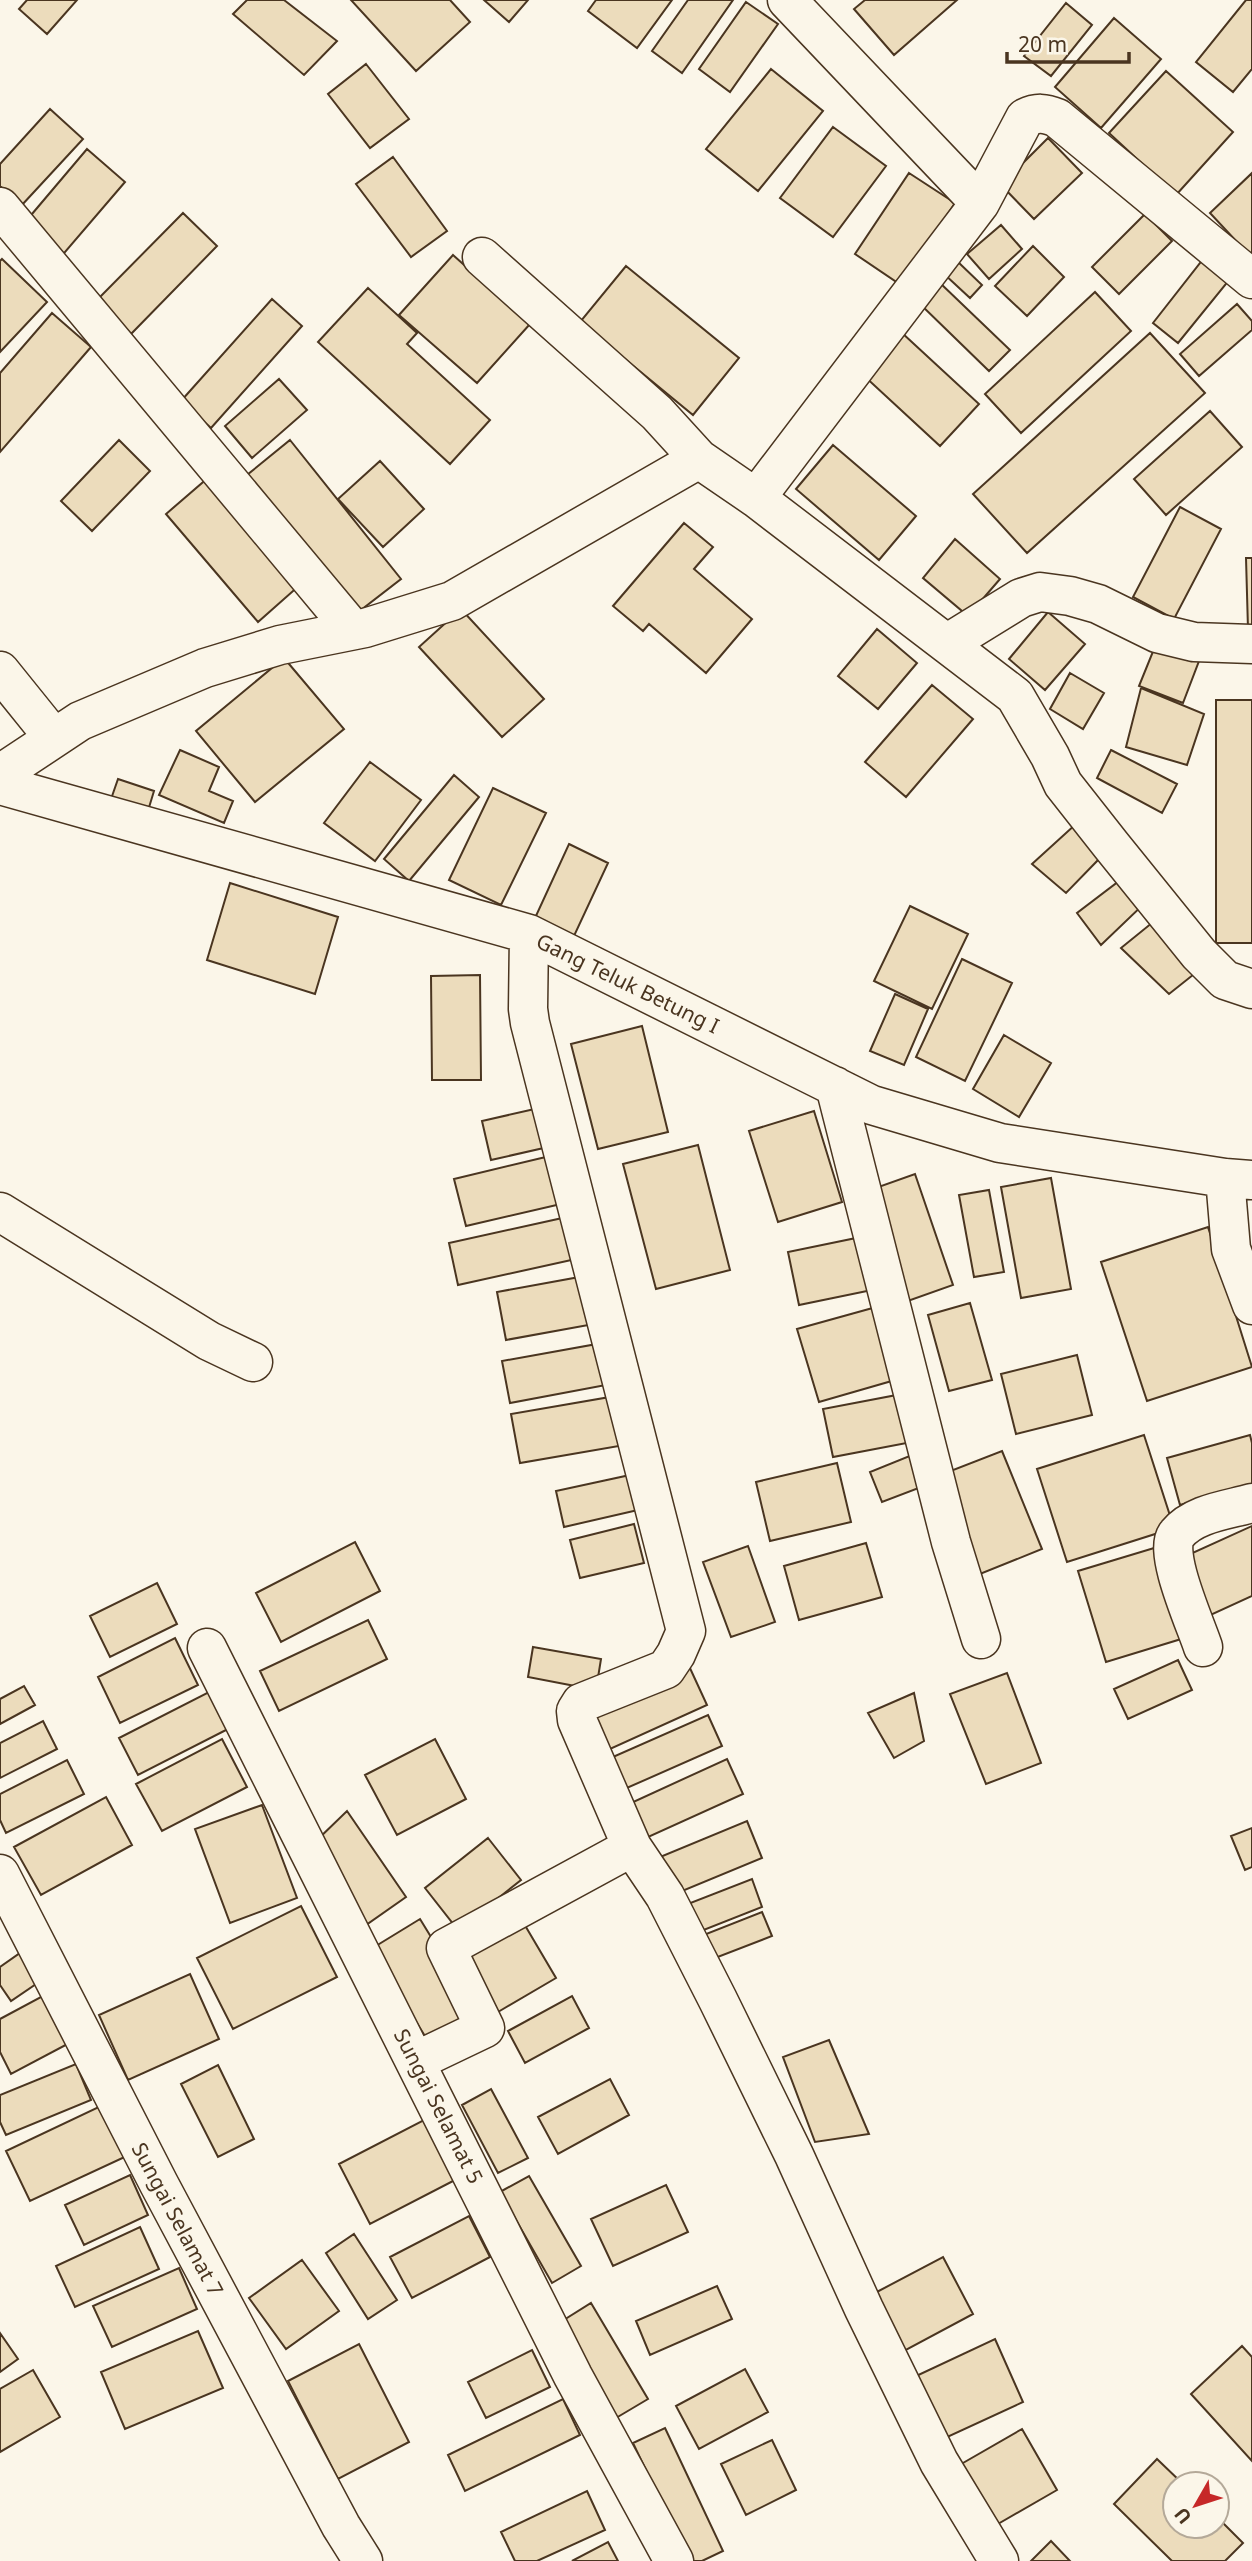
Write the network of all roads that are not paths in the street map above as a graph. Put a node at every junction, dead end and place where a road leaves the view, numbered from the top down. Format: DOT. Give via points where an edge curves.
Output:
graph roads {
  1 [pos="787,0"];
  2 [pos="980,203"];
  3 [pos="0,208"];
  4 [pos="482,257"];
  5 [pos="1252,279"];
  6 [pos="699,459"];
  7 [pos="756,498"];
  8 [pos="353,630"];
  9 [pos="948,643"];
  10 [pos="1252,644"];
  11 [pos="0,671"];
  12 [pos="54,738"];
  13 [pos="0,774"];
  14 [pos="0,785"];
  15 [pos="529,934"];
  16 [pos="1252,989"];
  17 [pos="835,1086"];
  18 [pos="1239,1179"];
  19 [pos="0,1212"];
  20 [pos="1252,1305"];
  21 [pos="253,1362"];
  22 [pos="1252,1503"];
  23 [pos="981,1639"];
  24 [pos="1203,1647"];
  25 [pos="208,1648"];
  26 [pos="632,1847"];
  27 [pos="0,1874"];
  28 [pos="416,2062"];
  29 [pos="363,2561"];
  30 [pos="674,2561"];
  31 [pos="999,2561"];
  1 -- 2 [label="street"];
  2 -- 5 [label="street" via="1025,118 1048,114"];
  2 -- 7 [label="street"];
  3 -- 8 [label="street"];
  4 -- 6 [label="street" via="657,413"];
  6 -- 7 [label="street"];
  6 -- 8 [label="street" via="452,601"];
  7 -- 9 [label="street"];
  8 -- 12 [label="street" via="280,645 205,668 80,721"];
  9 -- 10 [label="street" via="1021,598 1040,592 1098,604 1157,633 1194,642"];
  9 -- 16 [label="street" via="1015,696 1063,784 1199,954 1225,980"];
  11 -- 12 [label="street"];
  12 -- 13 [label="street"];
  14 -- 15 [label="street, Gang Teluk Betung I"];
  15 -- 17 [label="street, Gang Teluk Betung I"];
  15 -- 26 [label="street" via="530,1023 686,1631 666,1669 581,1703 576,1712"];
  17 -- 18 [label="street, Gang Teluk Betung I" via="872,1105 1000,1143"];
  17 -- 23 [label="street" via="951,1542"];
  18 -- 20 [label="street" via="1231,1249"];
  19 -- 21 [label="street" via="209,1341"];
  22 -- 24 [label="street" via="1200,1517 1175,1535 1171,1545"];
  25 -- 28 [label="street, Sungai Selamat 5"];
  26 -- 28 [label="street" via="446,1948 485,2028"];
  26 -- 31 [label="street" via="665,1896 724,2012 939,2462"];
  27 -- 29 [label="street, Sungai Selamat 7" via="159,2184"];
  28 -- 30 [label="street, Sungai Selamat 5" via="573,2376"];
}
